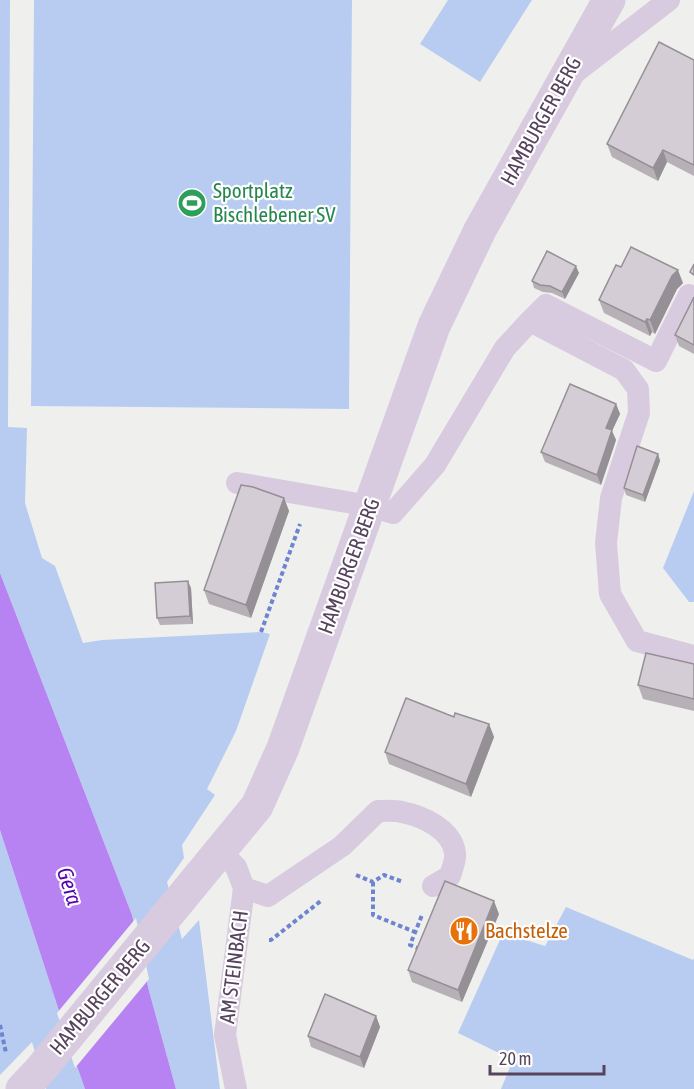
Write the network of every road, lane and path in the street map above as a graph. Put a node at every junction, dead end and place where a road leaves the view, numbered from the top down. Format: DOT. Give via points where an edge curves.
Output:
graph roads {
  1 [pos="609,0"];
  2 [pos="669,0"];
  3 [pos="562,83"];
  4 [pos="689,295"];
  5 [pos="530,321"];
  6 [pos="237,483"];
  7 [pos="311,495"];
  8 [pos="370,506"];
  9 [pos="261,632"];
  10 [pos="694,656"];
  11 [pos="220,851"];
  12 [pos="367,880"];
  13 [pos="373,882"];
  14 [pos="244,888"];
  15 [pos="432,890"];
  16 [pos="415,932"];
  17 [pos="420,950"];
  18 [pos="31,1079"];
  19 [pos="236,1089"];
  1 -- 3 [label="street, HAMBURGER BERG"];
  2 -- 3 [label="lane"];
  3 -- 8 [label="street, HAMBURGER BERG" via="480,230 434,326"];
  4 -- 5 [label="lane" via="656,361 546,305"];
  5 -- 8 [label="lane" via="505,348 435,465 393,513"];
  5 -- 10 [label="lane" via="624,370 638,388 639,412 612,498 606,543 610,594 637,641"];
  6 -- 7 [label="lane"];
  7 -- 8 [label="lane"];
  7 -- 9 [label="path"];
  8 -- 11 [label="street, HAMBURGER BERG" via="283,748 257,806"];
  11 -- 14 [label="lane, AM STEINBACH" via="236,867"];
  11 -- 18 [label="street, HAMBURGER BERG"];
  12 -- 13 [label="path"];
  13 -- 15 [label="path" via="384,875"];
  13 -- 16 [label="path" via="373,915"];
  14 -- 15 [label="lane" via="268,896 342,846 378,811 402,812 425,820 452,840 456,855 450,876"];
  14 -- 19 [label="lane, AM STEINBACH" via="225,1035"];
  15 -- 16 [label="path"];
  16 -- 17 [label="path" via="410,945"];
}
